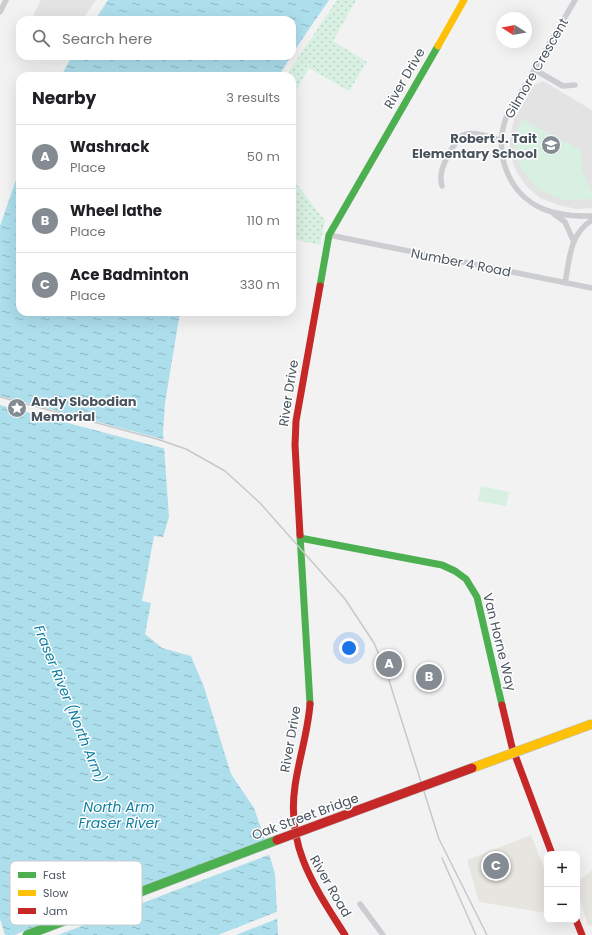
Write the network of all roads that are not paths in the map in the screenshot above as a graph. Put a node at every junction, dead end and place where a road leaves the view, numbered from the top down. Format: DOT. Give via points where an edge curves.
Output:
graph roads {
  1 [pos="6,0"];
  2 [pos="464,0"];
  3 [pos="575,0"];
  4 [pos="0,12"];
  5 [pos="535,70"];
  6 [pos="575,85"];
  7 [pos="501,140"];
  8 [pos="442,186"];
  9 [pos="550,212"];
  10 [pos="592,216"];
  11 [pos="592,220"];
  12 [pos="329,235"];
  13 [pos="573,240"];
  14 [pos="565,283"];
  15 [pos="592,288"];
  16 [pos="300,538"];
  17 [pos="592,724"];
  18 [pos="592,730"];
  19 [pos="294,826"];
  20 [pos="551,851"];
  21 [pos="142,891"];
  22 [pos="142,898"];
  23 [pos="360,904"];
  24 [pos="577,923"];
  25 [pos="53,925"];
  26 [pos="70,925"];
  27 [pos="27,935"];
  28 [pos="43,935"];
  29 [pos="345,935"];
  30 [pos="383,935"];
  31 [pos="582,935"];
  1 -- 4 [label="street"];
  2 -- 12 [label="main road, River Drive"];
  3 -- 5 [label="street, Gilmore Crescent"];
  5 -- 6 [label="street" via="563,86"];
  5 -- 7 [label="street, Gilmore Crescent" via="506,118"];
  7 -- 8 [label="street" via="471,133 460,137 441,172"];
  7 -- 9 [label="street, Gilmore Crescent" via="502,159 511,181 529,201"];
  9 -- 10 [label="street, Gilmore Crescent"];
  9 -- 13 [label="street, Gilmore Crescent" via="565,222"];
  11 -- 13 [label="street"];
  12 -- 14 [label="street, Number 4 Road"];
  12 -- 16 [label="main road, River Drive" via="296,421"];
  13 -- 14 [label="street"];
  14 -- 15 [label="street, Number 4 Road"];
  16 -- 19 [label="main road, River Drive" via="310,705 294,792"];
  16 -- 20 [label="main road, Van Horne Way" via="442,565 460,573 470,583 479,604 512,747"];
  17 -- 21 [label="main road, Oak Street Bridge, bridge"];
  18 -- 22 [label="main road, Oak Street Bridge"];
  19 -- 29 [label="main road, River Road" via="305,870"];
  23 -- 30 [label="street"];
  24 -- 31 [label="main road"];
  25 -- 27 [label="main road, Oak Street Bridge, bridge"];
  26 -- 28 [label="main road, Oak Street Bridge"];
}
